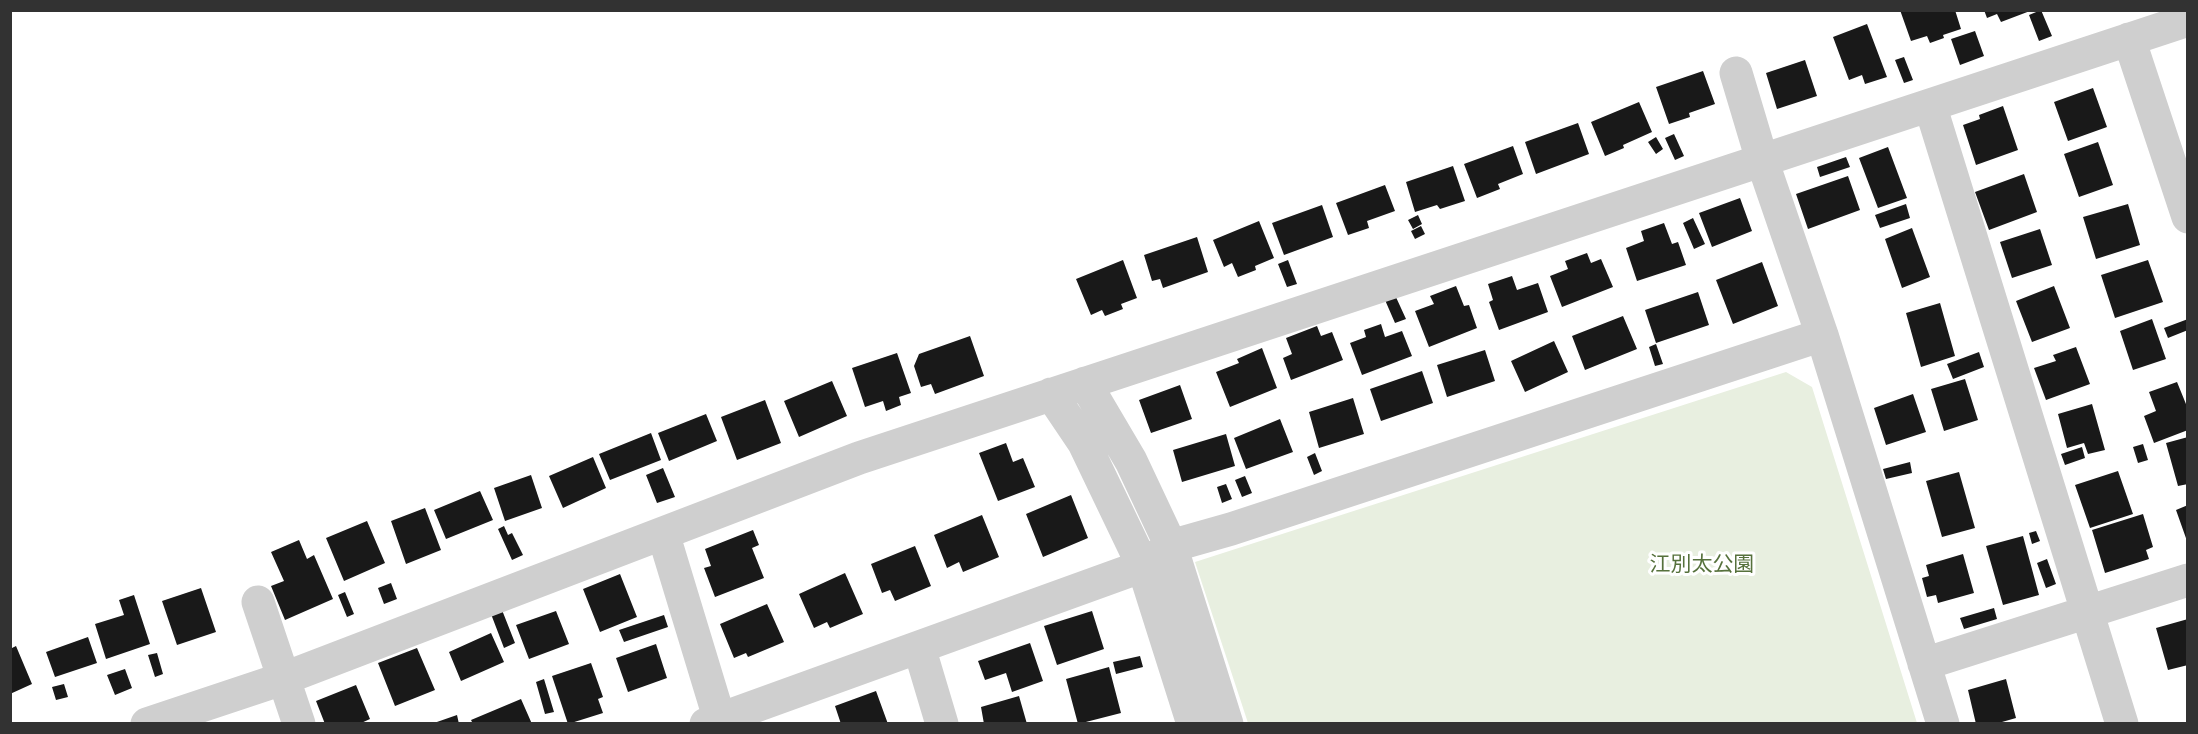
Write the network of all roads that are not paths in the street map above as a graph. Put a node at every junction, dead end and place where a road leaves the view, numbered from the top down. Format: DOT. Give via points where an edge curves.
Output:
graph roads {
  1 [pos="2187,20"];
  2 [pos="2129,39"];
  3 [pos="1736,73"];
  4 [pos="1930,105"];
  5 [pos="1762,160"];
  6 [pos="2187,217"];
  7 [pos="1822,335"];
  8 [pos="1084,383"];
  9 [pos="1051,394"];
  10 [pos="663,533"];
  11 [pos="1171,546"];
  12 [pos="1143,566"];
  13 [pos="2187,580"];
  14 [pos="258,602"];
  15 [pos="2088,612"];
  16 [pos="919,647"];
  17 [pos="1924,664"];
  18 [pos="285,678"];
  19 [pos="715,722"];
  20 [pos="147,723"];
  21 [pos="299,723"];
  22 [pos="942,723"];
  23 [pos="1192,723"];
  24 [pos="1227,723"];
  25 [pos="1943,723"];
  26 [pos="2122,723"];
  1 -- 2 [label="street"];
  2 -- 4 [label="street"];
  2 -- 6 [label="street"];
  3 -- 5 [label="street"];
  4 -- 5 [label="street"];
  4 -- 15 [label="street"];
  5 -- 7 [label="street"];
  5 -- 8 [label="street"];
  7 -- 11 [label="street"];
  7 -- 17 [label="street"];
  8 -- 9 [label="street"];
  8 -- 11 [label="street" via="1131,461"];
  9 -- 10 [label="street" via="860,458"];
  9 -- 12 [label="street" via="1084,443"];
  10 -- 18 [label="street"];
  10 -- 19 [label="street"];
  11 -- 12 [label="street"];
  11 -- 24 [label="street"];
  12 -- 16 [label="street"];
  12 -- 23 [label="street"];
  13 -- 15 [label="street"];
  14 -- 18 [label="street"];
  15 -- 17 [label="street"];
  15 -- 26 [label="street"];
  16 -- 19 [label="street"];
  16 -- 22 [label="street"];
  17 -- 25 [label="street"];
  18 -- 20 [label="street"];
  18 -- 21 [label="street"];
}
